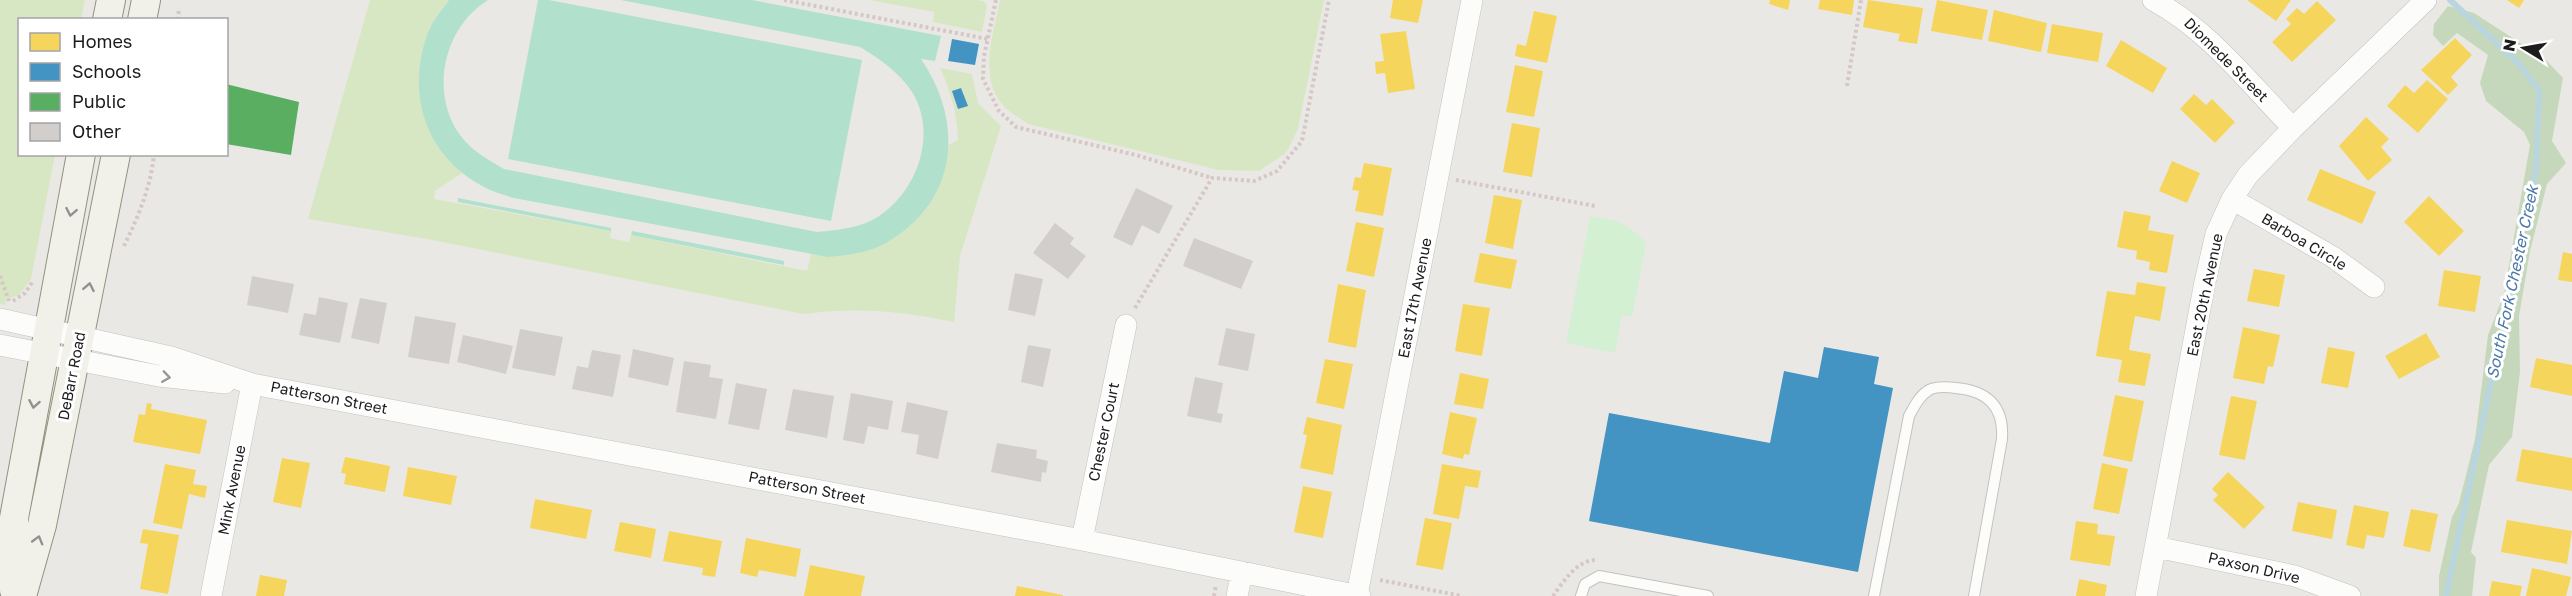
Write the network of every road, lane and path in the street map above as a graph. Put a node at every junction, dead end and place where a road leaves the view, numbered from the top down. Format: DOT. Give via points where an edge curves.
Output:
graph roads {
  1 [pos="111,0"];
  2 [pos="134,0"];
  3 [pos="146,0"];
  4 [pos="784,0"];
  5 [pos="996,0"];
  6 [pos="1329,0"];
  7 [pos="1472,0"];
  8 [pos="1861,0"];
  9 [pos="2154,0"];
  10 [pos="2424,3"];
  11 [pos="179,8"];
  12 [pos="107,18"];
  13 [pos="132,18"];
  14 [pos="142,18"];
  15 [pos="178,18"];
  16 [pos="988,39"];
  17 [pos="1846,86"];
  18 [pos="2293,128"];
  19 [pos="81,156"];
  20 [pos="116,156"];
  21 [pos="154,156"];
  22 [pos="1438,176"];
  23 [pos="1212,178"];
  24 [pos="2232,199"];
  25 [pos="1595,206"];
  26 [pos="124,246"];
  27 [pos="0,276"];
  28 [pos="35,278"];
  29 [pos="2374,288"];
  30 [pos="6,314"];
  31 [pos="1126,325"];
  32 [pos="46,342"];
  33 [pos="0,345"];
  34 [pos="77,349"];
  35 [pos="252,384"];
  36 [pos="1082,540"];
  37 [pos="2156,547"];
  38 [pos="1242,572"];
  39 [pos="14,596"];
  40 [pos="22,596"];
  41 [pos="212,596"];
  42 [pos="1237,596"];
  43 [pos="1359,596"];
  44 [pos="1581,596"];
  45 [pos="1708,596"];
  46 [pos="1874,596"];
  47 [pos="1974,596"];
  48 [pos="2146,596"];
  49 [pos="2350,596"];
  1 -- 12 [label="main road"];
  2 -- 13 [label="main road"];
  3 -- 14 [label="main road"];
  4 -- 16 [label="path"];
  5 -- 16 [label="path"];
  6 -- 23 [label="path" via="1302,141 1277,171 1254,181"];
  7 -- 22 [label="street, East 17th Avenue"];
  8 -- 17 [label="path"];
  9 -- 18 [label="street, Diomede Street" via="2198,29"];
  10 -- 18 [label="street, East 20th Avenue"];
  11 -- 15 [label="path"];
  16 -- 23 [label="path" via="983,79 999,111 1016,127 1136,155"];
  18 -- 24 [label="street, East 20th Avenue" via="2248,175"];
  19 -- 32 [label="main road, DeBarr Road, one-way"];
  34 -- 20 [label="main road, DeBarr Road, one-way"];
  21 -- 26 [label="path" via="138,217"];
  22 -- 25 [label="path"];
  22 -- 43 [label="street, East 17th Avenue"];
  23 -- 31 [label="path"];
  24 -- 29 [label="street, Barboa Circle" via="2333,257"];
  24 -- 37 [label="street, East 20th Avenue" via="2216,234 2205,282"];
  27 -- 30 [label="path"];
  28 -- 30 [label="path"];
  30 -- 32 [label="street, Patterson Street"];
  31 -- 36 [label="street, Chester Court"];
  32 -- 33 [label="street, Patterson Street"];
  32 -- 34 [label="street, Patterson Street"];
  32 -- 39 [label="main road, DeBarr Road, one-way" via="14,518"];
  34 -- 35 [label="street, Patterson Street" via="190,380"];
  40 -- 34 [label="main road, DeBarr Road, one-way" via="42,525"];
  35 -- 36 [label="street, Patterson Street"];
  35 -- 41 [label="street, Mink Avenue"];
  36 -- 38 [label="street, Patterson Street"];
  37 -- 48 [label="street, East 20th Avenue"];
  37 -- 49 [label="street, Paxson Drive" via="2256,566"];
  38 -- 42 [label="street"];
  38 -- 43 [label="street, Patterson Street"];
  44 -- 45 [label="lane" via="1585,584 1599,576"];
  46 -- 47 [label="lane" via="1910,416 1929,390 1940,387 1982,394 2003,423"];
}
